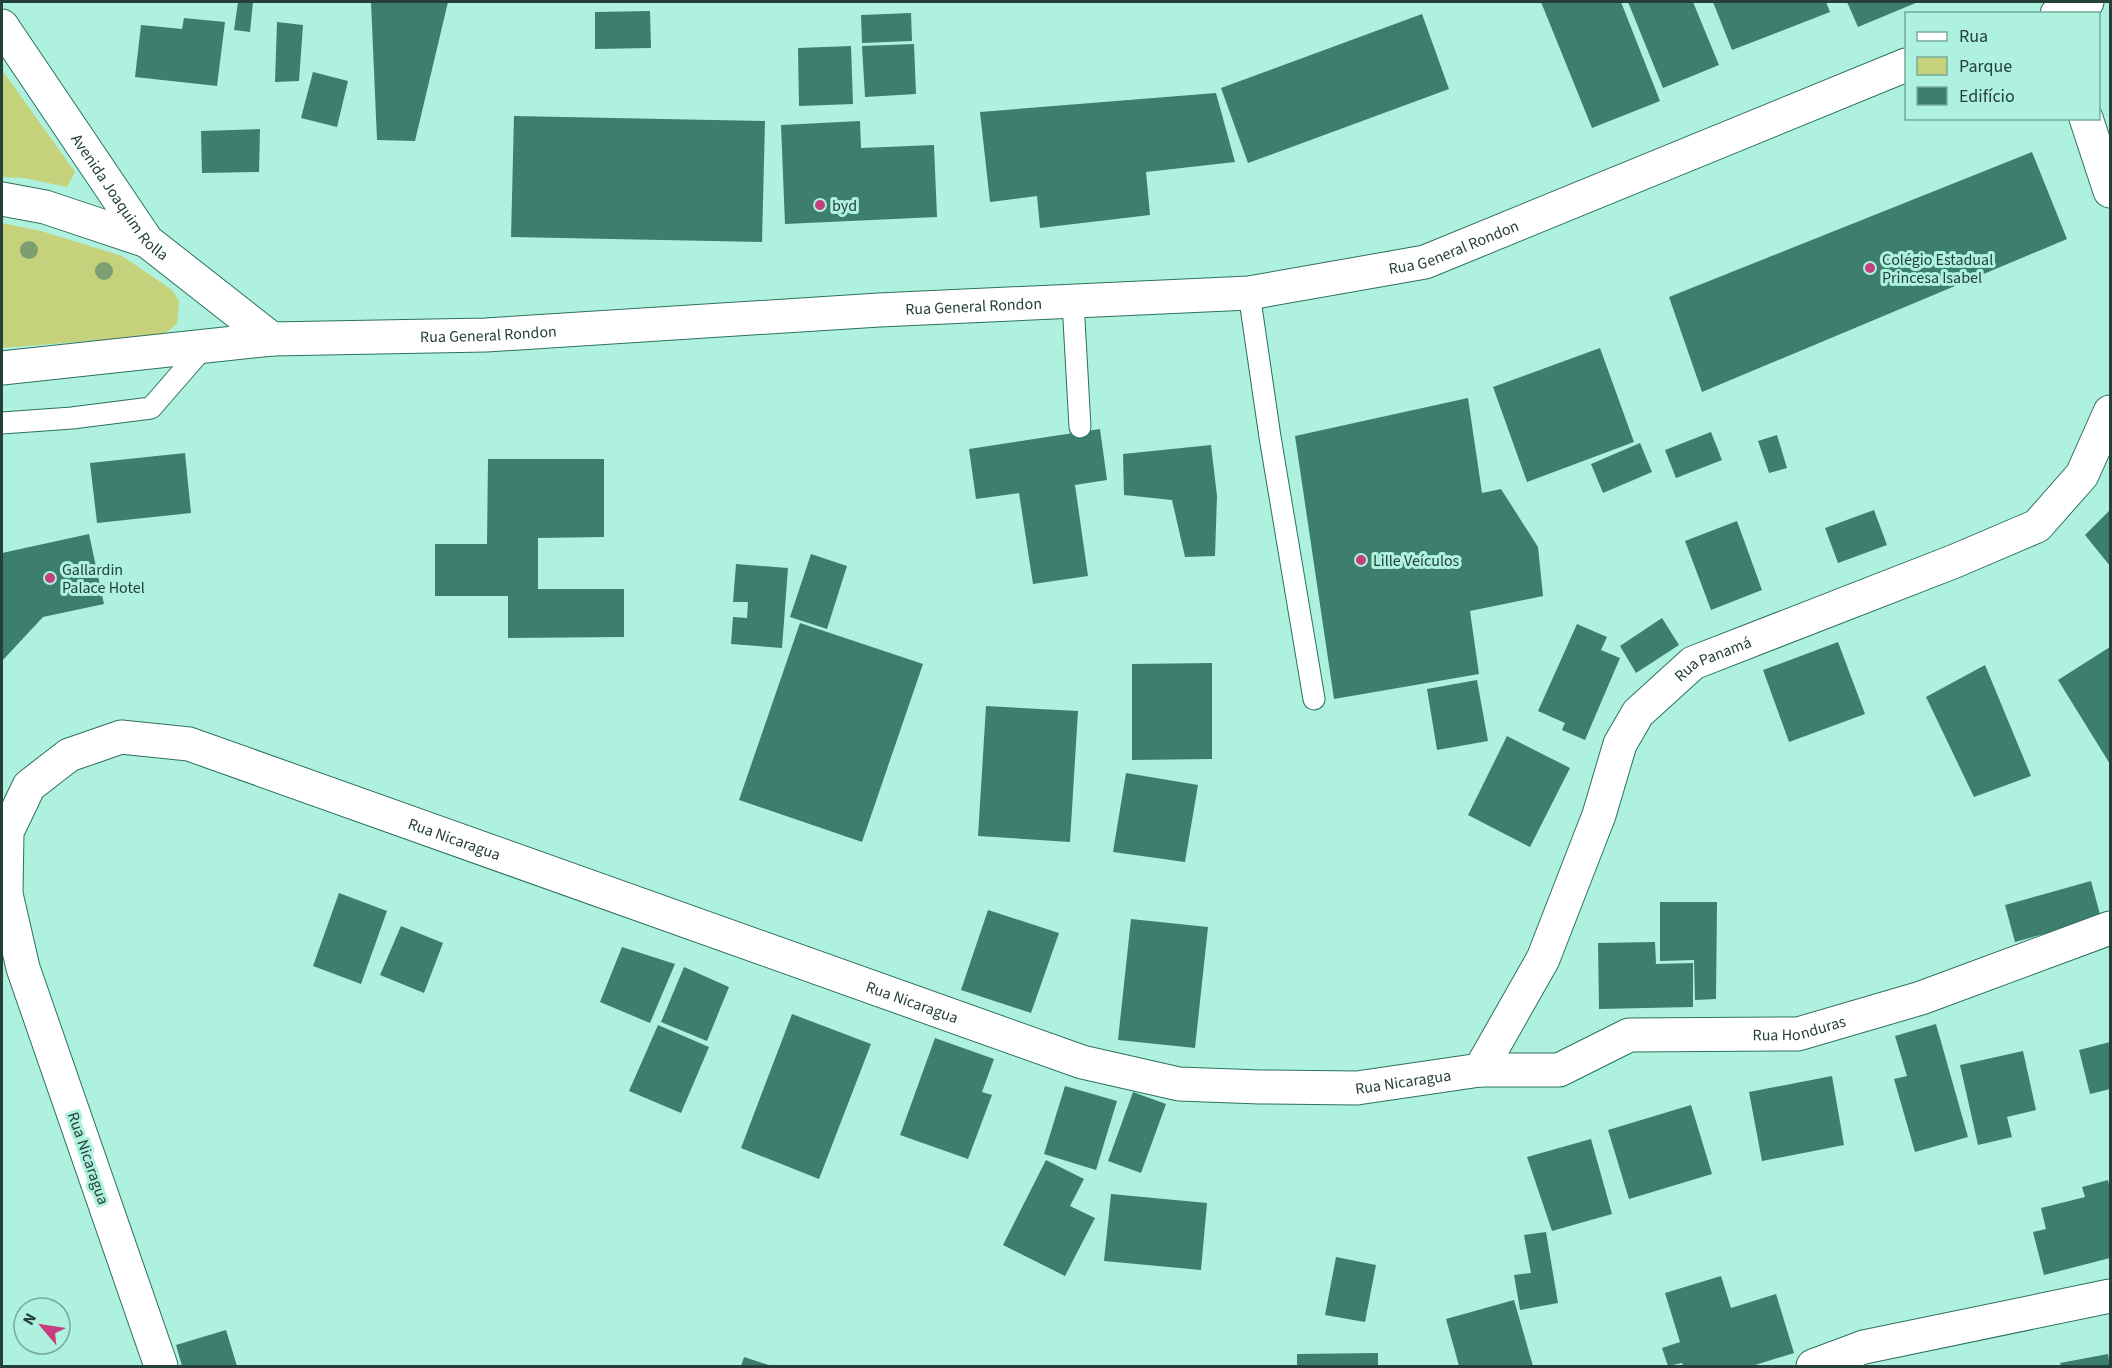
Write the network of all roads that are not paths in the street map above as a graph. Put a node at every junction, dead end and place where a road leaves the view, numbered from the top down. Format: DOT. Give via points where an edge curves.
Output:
graph roads {
  1 [pos="2087,2"];
  2 [pos="2062,12"];
  3 [pos="2,26"];
  4 [pos="1905,65"];
  5 [pos="2087,120"];
  6 [pos="2110,191"];
  7 [pos="2,200"];
  8 [pos="147,241"];
  9 [pos="1249,293"];
  10 [pos="1073,303"];
  11 [pos="272,339"];
  12 [pos="204,347"];
  13 [pos="2,368"];
  14 [pos="2110,412"];
  15 [pos="2,423"];
  16 [pos="1080,427"];
  17 [pos="1314,699"];
  18 [pos="2110,928"];
  19 [pos="1479,1070"];
  20 [pos="2110,1296"];
  21 [pos="161,1366"];
  22 [pos="1814,1366"];
  1 -- 2 [label="street"];
  3 -- 8 [label="street, Avenida Joaquim Rolla"];
  4 -- 9 [label="street, Rua General Rondon" via="1425,262"];
  5 -- 6 [label="street"];
  7 -- 8 [label="street" via="45,207"];
  8 -- 11 [label="street, Avenida Joaquim Rolla"];
  9 -- 10 [label="street, Rua General Rondon"];
  9 -- 17 [label="lane"];
  10 -- 11 [label="street, Rua General Rondon" via="879,310 486,336"];
  10 -- 16 [label="lane"];
  11 -- 12 [label="street, Rua General Rondon"];
  12 -- 13 [label="street, Rua General Rondon"];
  12 -- 15 [label="lane" via="151,408"];
  14 -- 19 [label="street, Rua Panamá" via="2082,475 2037,526 1693,663 1638,713 1620,744 1599,815 1543,959"];
  18 -- 19 [label="street, Rua Honduras" via="1921,998 1798,1034 1629,1035 1559,1070"];
  19 -- 21 [label="street, Rua Nicaragua" via="1357,1088 1260,1087 1179,1084 1082,1062 189,744 121,736 69,755 28,786 7,832 6,894 23,968"];
  20 -- 22 [label="street" via="1864,1347"];
}
